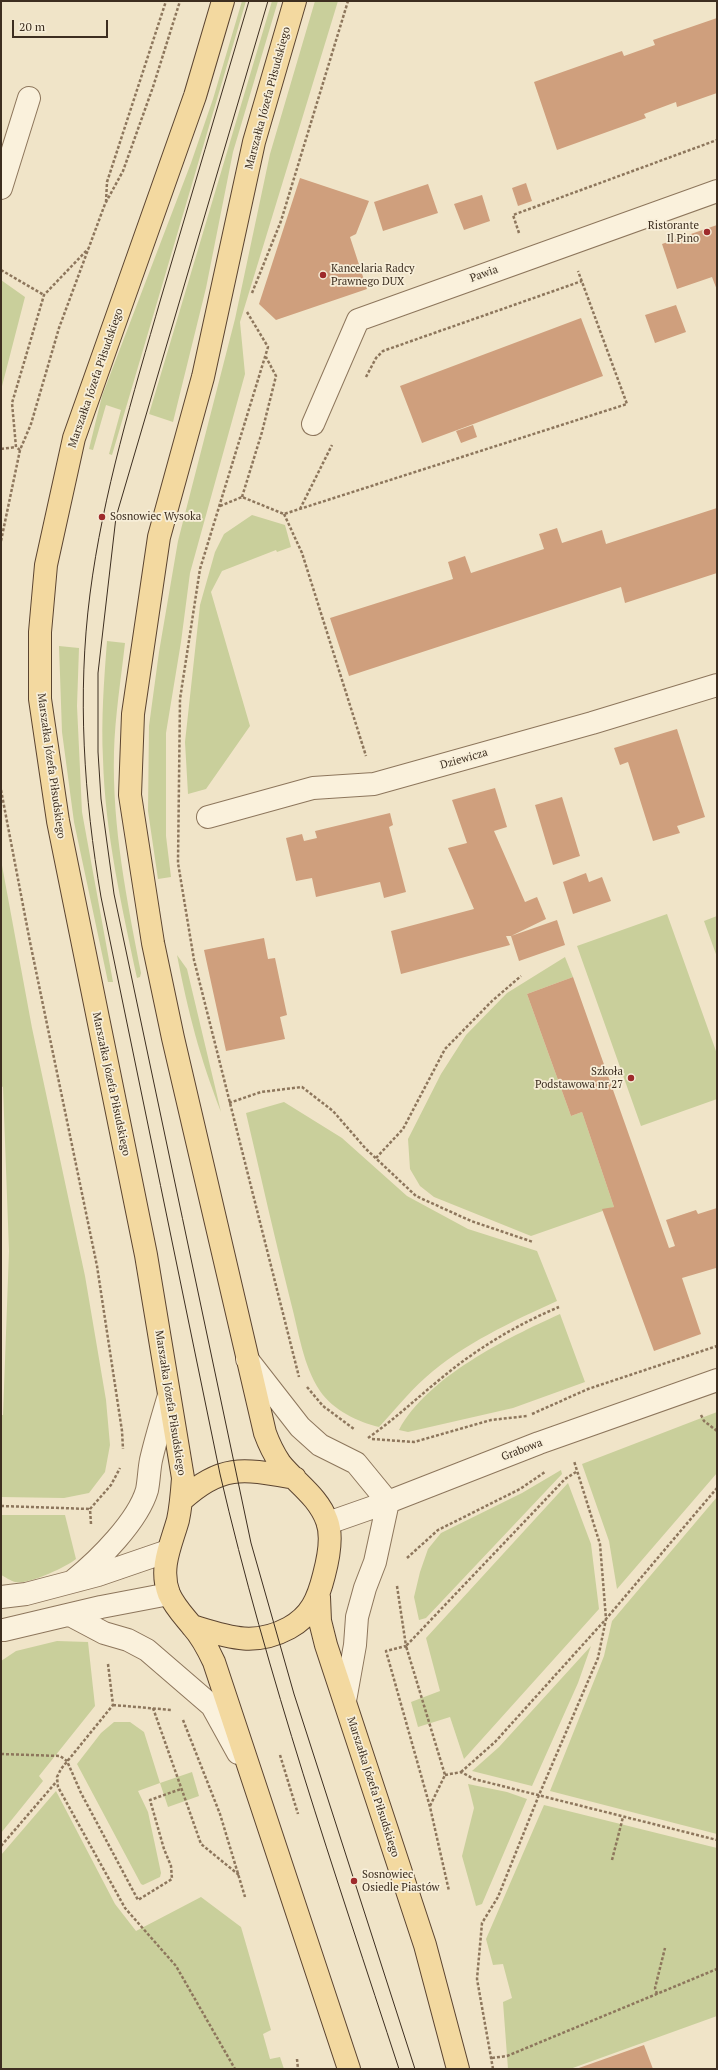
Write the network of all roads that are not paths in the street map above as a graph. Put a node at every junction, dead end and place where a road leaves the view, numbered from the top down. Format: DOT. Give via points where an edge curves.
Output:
graph roads {
  1 [pos="223,1"];
  2 [pos="295,1"];
  3 [pos="29,98"];
  4 [pos="1,188"];
  5 [pos="717,191"];
  6 [pos="314,424"];
  7 [pos="717,685"];
  8 [pos="208,817"];
  9 [pos="247,1359"];
  10 [pos="717,1380"];
  11 [pos="169,1395"];
  12 [pos="295,1478"];
  13 [pos="182,1500"];
  14 [pos="388,1502"];
  15 [pos="328,1523"];
  16 [pos="168,1552"];
  17 [pos="74,1580"];
  18 [pos="169,1594"];
  19 [pos="319,1596"];
  20 [pos="1,1597"];
  21 [pos="70,1615"];
  22 [pos="192,1626"];
  23 [pos="1,1630"];
  24 [pos="345,1701"];
  25 [pos="253,1778"];
  26 [pos="349,2069"];
  27 [pos="458,2069"];
  1 -- 11 [label="main road, Marszałka Józefa Piłsudskiego" via="195,96 74,438 46,565 40,632 40,698 58,821 146,1255"];
  2 -- 9 [label="main road, Marszałka Józefa Piłsudskiego" via="254,142 203,377 159,537 133,714 130,796 153,943 174,1046"];
  3 -- 4 [label="street"];
  5 -- 6 [label="street, Pawia" via="358,320"];
  7 -- 8 [label="street, Dziewicza" via="374,784 313,788"];
  9 -- 12 [label="main road, Marszałka Józefa Piłsudskiego" via="269,1446 280,1463"];
  9 -- 14 [label="street" via="300,1427 320,1444 356,1462"];
  10 -- 14 [label="street, Grabowa" via="539,1443"];
  11 -- 13 [label="main road, Marszałka Józefa Piłsudskiego" via="183,1478"];
  11 -- 17 [label="street" via="151,1460 147,1491 132,1518 112,1544 96,1562"];
  12 -- 13 [label="main road" via="234,1470 207,1480"];
  12 -- 15 [label="main road, Marszałka Józefa Piłsudskiego" via="320,1506"];
  13 -- 16 [label="main road, Marszałka Józefa Piłsudskiego"];
  14 -- 15 [label="street, Grabowa"];
  14 -- 24 [label="street" via="375,1562 357,1617"];
  15 -- 19 [label="main road" via="327,1562"];
  16 -- 17 [label="street"];
  16 -- 18 [label="main road, Marszałka Józefa Piłsudskiego" via="164,1574"];
  17 -- 20 [label="street" via="26,1594"];
  18 -- 21 [label="street"];
  18 -- 22 [label="main road, Marszałka Józefa Piłsudskiego" via="178,1612"];
  19 -- 22 [label="main road" via="309,1613 297,1624 263,1639 238,1638"];
  19 -- 24 [label="main road, Marszałka Józefa Piłsudskiego" via="320,1621 326,1646"];
  21 -- 23 [label="street"];
  21 -- 25 [label="street" via="104,1633 128,1640 147,1650 212,1706"];
  22 -- 25 [label="main road" via="206,1644 214,1662"];
  24 -- 27 [label="main road, Marszałka Józefa Piłsudskiego" via="425,1945"];
  25 -- 26 [label="main road"];
}
